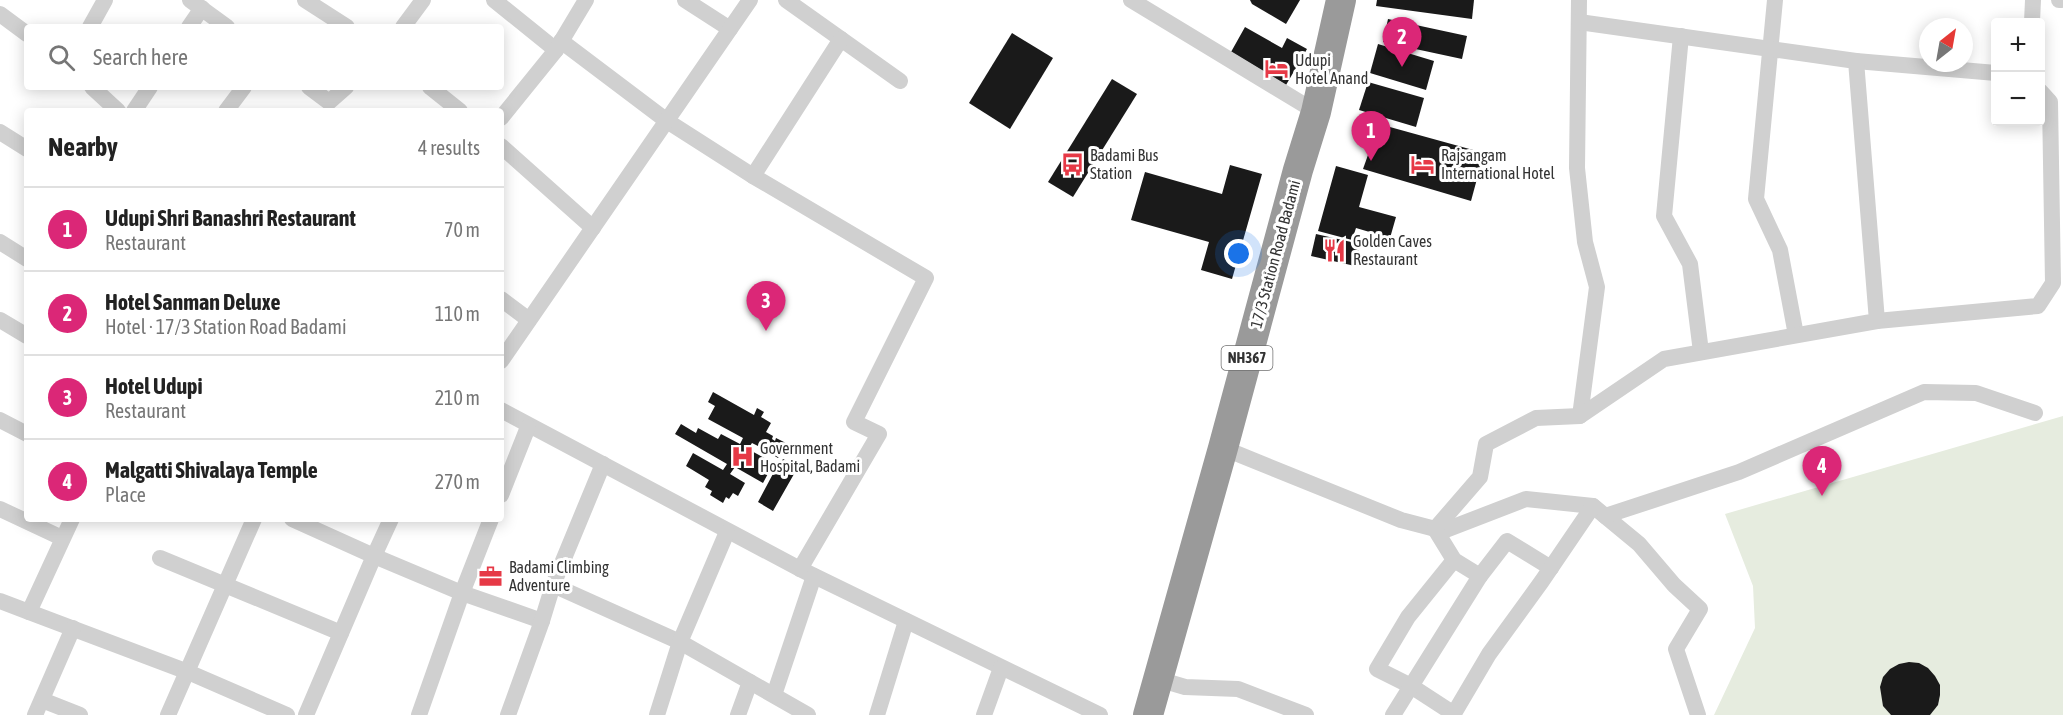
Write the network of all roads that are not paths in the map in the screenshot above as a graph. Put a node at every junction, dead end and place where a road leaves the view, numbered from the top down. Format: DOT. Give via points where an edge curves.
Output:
graph roads {
  1 [pos="6,0"];
  2 [pos="105,0"];
  3 [pos="305,0"];
  4 [pos="423,0"];
  5 [pos="494,0"];
  6 [pos="586,0"];
  7 [pos="684,0"];
  8 [pos="750,0"];
  9 [pos="786,0"];
  10 [pos="1131,0"];
  11 [pos="1341,0"];
  12 [pos="1579,0"];
  13 [pos="1775,0"];
  14 [pos="2033,0"];
  15 [pos="196,4"];
  16 [pos="0,12"];
  17 [pos="2032,18"];
  18 [pos="1579,22"];
  19 [pos="92,24"];
  20 [pos="190,24"];
  21 [pos="223,24"];
  22 [pos="342,24"];
  23 [pos="405,24"];
  24 [pos="730,29"];
  25 [pos="24,32"];
  26 [pos="1681,36"];
  27 [pos="841,39"];
  28 [pos="559,45"];
  29 [pos="1770,49"];
  30 [pos="1856,61"];
  31 [pos="1991,73"];
  32 [pos="900,81"];
  33 [pos="95,90"];
  34 [pos="148,90"];
  35 [pos="242,90"];
  36 [pos="312,90"];
  37 [pos="343,90"];
  38 [pos="434,90"];
  39 [pos="2045,97"];
  40 [pos="325,106"];
  41 [pos="115,108"];
  42 [pos="136,108"];
  43 [pos="228,108"];
  44 [pos="455,108"];
  45 [pos="1316,112"];
  46 [pos="504,114"];
  47 [pos="667,121"];
  48 [pos="0,132"];
  49 [pos="24,147"];
  50 [pos="504,149"];
  51 [pos="753,176"];
  52 [pos="593,228"];
  53 [pos="0,242"];
  54 [pos="24,257"];
  55 [pos="504,302"];
  56 [pos="0,320"];
  57 [pos="529,320"];
  58 [pos="1877,321"];
  59 [pos="24,334"];
  60 [pos="1796,335"];
  61 [pos="1701,352"];
  62 [pos="504,357"];
  63 [pos="504,412"];
  64 [pos="2035,413"];
  65 [pos="1580,416"];
  66 [pos="0,420"];
  67 [pos="528,426"];
  68 [pos="24,432"];
  69 [pos="1223,448"];
  70 [pos="603,464"];
  71 [pos="504,487"];
  72 [pos="0,509"];
  73 [pos="1599,511"];
  74 [pos="24,520"];
  75 [pos="28,522"];
  76 [pos="70,522"];
  77 [pos="253,522"];
  78 [pos="299,522"];
  79 [pos="390,522"];
  80 [pos="490,522"];
  81 [pos="1435,529"];
  82 [pos="727,532"];
  83 [pos="62,538"];
  84 [pos="374,556"];
  85 [pos="160,558"];
  86 [pos="1454,560"];
  87 [pos="1551,568"];
  88 [pos="807,573"];
  89 [pos="1480,576"];
  90 [pos="226,585"];
  91 [pos="553,585"];
  92 [pos="462,593"];
  93 [pos="1,604"];
  94 [pos="29,612"];
  95 [pos="542,621"];
  96 [pos="906,621"];
  97 [pos="73,628"];
  98 [pos="341,633"];
  99 [pos="680,642"];
  100 [pos="1001,668"];
  101 [pos="188,672"];
  102 [pos="1158,679"];
  103 [pos="750,682"];
  104 [pos="1411,686"];
  105 [pos="774,695"];
  106 [pos="39,707"];
  107 [pos="1453,714"];
  108 [pos="80,715"];
  109 [pos="168,715"];
  110 [pos="287,715"];
  111 [pos="306,715"];
  112 [pos="419,715"];
  113 [pos="508,715"];
  114 [pos="657,715"];
  115 [pos="738,715"];
  116 [pos="808,715"];
  117 [pos="877,715"];
  118 [pos="984,715"];
  119 [pos="1100,715"];
  120 [pos="1148,715"];
  121 [pos="1306,715"];
  122 [pos="1393,715"];
  123 [pos="1698,715"];
  1 -- 16 [label="street"];
  2 -- 19 [label="street"];
  3 -- 22 [label="street"];
  4 -- 23 [label="street"];
  5 -- 28 [label="street"];
  6 -- 28 [label="street"];
  7 -- 24 [label="street"];
  8 -- 24 [label="street"];
  9 -- 27 [label="street"];
  10 -- 45 [label="street"];
  11 -- 45 [label="highway, 17/3 Station Road Badami / NH367"];
  12 -- 18 [label="street"];
  13 -- 29 [label="street"];
  14 -- 17 [label="street"];
  15 -- 20 [label="street"];
  15 -- 21 [label="street"];
  16 -- 25 [label="street"];
  18 -- 26 [label="street"];
  18 -- 65 [label="street" via="1577,168 1585,242 1597,287"];
  24 -- 47 [label="street"];
  26 -- 29 [label="street"];
  26 -- 61 [label="street" via="1664,216 1690,264"];
  27 -- 32 [label="street"];
  27 -- 51 [label="street"];
  28 -- 46 [label="street"];
  28 -- 47 [label="street"];
  29 -- 30 [label="street"];
  29 -- 60 [label="street" via="1756,199 1780,250"];
  30 -- 31 [label="street"];
  30 -- 58 [label="street"];
  33 -- 41 [label="street"];
  34 -- 42 [label="street"];
  35 -- 43 [label="street"];
  36 -- 40 [label="street"];
  37 -- 40 [label="street"];
  38 -- 44 [label="street"];
  39 -- 58 [label="street" via="2049,102 2053,283 2038,306"];
  45 -- 69 [label="highway, 17/3 Station Road Badami / NH367"];
  47 -- 51 [label="street"];
  47 -- 52 [label="street"];
  48 -- 49 [label="street"];
  50 -- 52 [label="street"];
  51 -- 88 [label="street" via="926,278 854,422 879,434"];
  52 -- 57 [label="street"];
  53 -- 54 [label="street"];
  55 -- 57 [label="street"];
  56 -- 59 [label="street"];
  57 -- 62 [label="street"];
  58 -- 60 [label="street"];
  60 -- 61 [label="street"];
  61 -- 65 [label="street" via="1664,359"];
  63 -- 67 [label="street"];
  64 -- 73 [label="street" via="1976,393 1924,392 1739,472"];
  65 -- 81 [label="street" via="1536,418 1486,444 1480,477"];
  66 -- 68 [label="street"];
  67 -- 70 [label="street"];
  67 -- 71 [label="street"];
  69 -- 81 [label="street" via="1401,520"];
  69 -- 102 [label="highway, 17/3 Station Road Badami / NH367"];
  70 -- 82 [label="street"];
  70 -- 91 [label="street"];
  72 -- 74 [label="street"];
  73 -- 81 [label="street" via="1526,499 1443,531"];
  73 -- 87 [label="street"];
  73 -- 123 [label="street" via="1639,544 1700,609 1676,649"];
  75 -- 83 [label="street"];
  76 -- 83 [label="street"];
  77 -- 90 [label="street"];
  78 -- 84 [label="street"];
  79 -- 84 [label="street"];
  80 -- 92 [label="street"];
  81 -- 86 [label="street"];
  82 -- 88 [label="street"];
  82 -- 99 [label="street"];
  83 -- 94 [label="street"];
  84 -- 92 [label="street"];
  84 -- 98 [label="street"];
  85 -- 90 [label="street"];
  86 -- 89 [label="street"];
  86 -- 104 [label="street" via="1408,616 1377,669"];
  87 -- 89 [label="street" via="1507,541"];
  87 -- 107 [label="street" via="1489,654"];
  88 -- 96 [label="street"];
  88 -- 105 [label="street"];
  89 -- 104 [label="street"];
  90 -- 98 [label="street"];
  90 -- 101 [label="street"];
  91 -- 95 [label="street"];
  91 -- 99 [label="street"];
  92 -- 95 [label="street"];
  92 -- 112 [label="street"];
  93 -- 94 [label="street"];
  94 -- 97 [label="street"];
  95 -- 113 [label="street"];
  96 -- 100 [label="street"];
  96 -- 117 [label="street"];
  97 -- 101 [label="street"];
  97 -- 106 [label="street"];
  98 -- 111 [label="street"];
  99 -- 103 [label="street"];
  99 -- 114 [label="street"];
  100 -- 118 [label="street"];
  100 -- 119 [label="street"];
  101 -- 109 [label="street"];
  101 -- 110 [label="street"];
  102 -- 120 [label="highway, 17/3 Station Road Badami / NH367"];
  102 -- 121 [label="street" via="1185,687 1238,689"];
  103 -- 105 [label="street"];
  103 -- 115 [label="street"];
  104 -- 107 [label="street"];
  104 -- 122 [label="street"];
  105 -- 116 [label="street"];
  106 -- 108 [label="street"];
}
